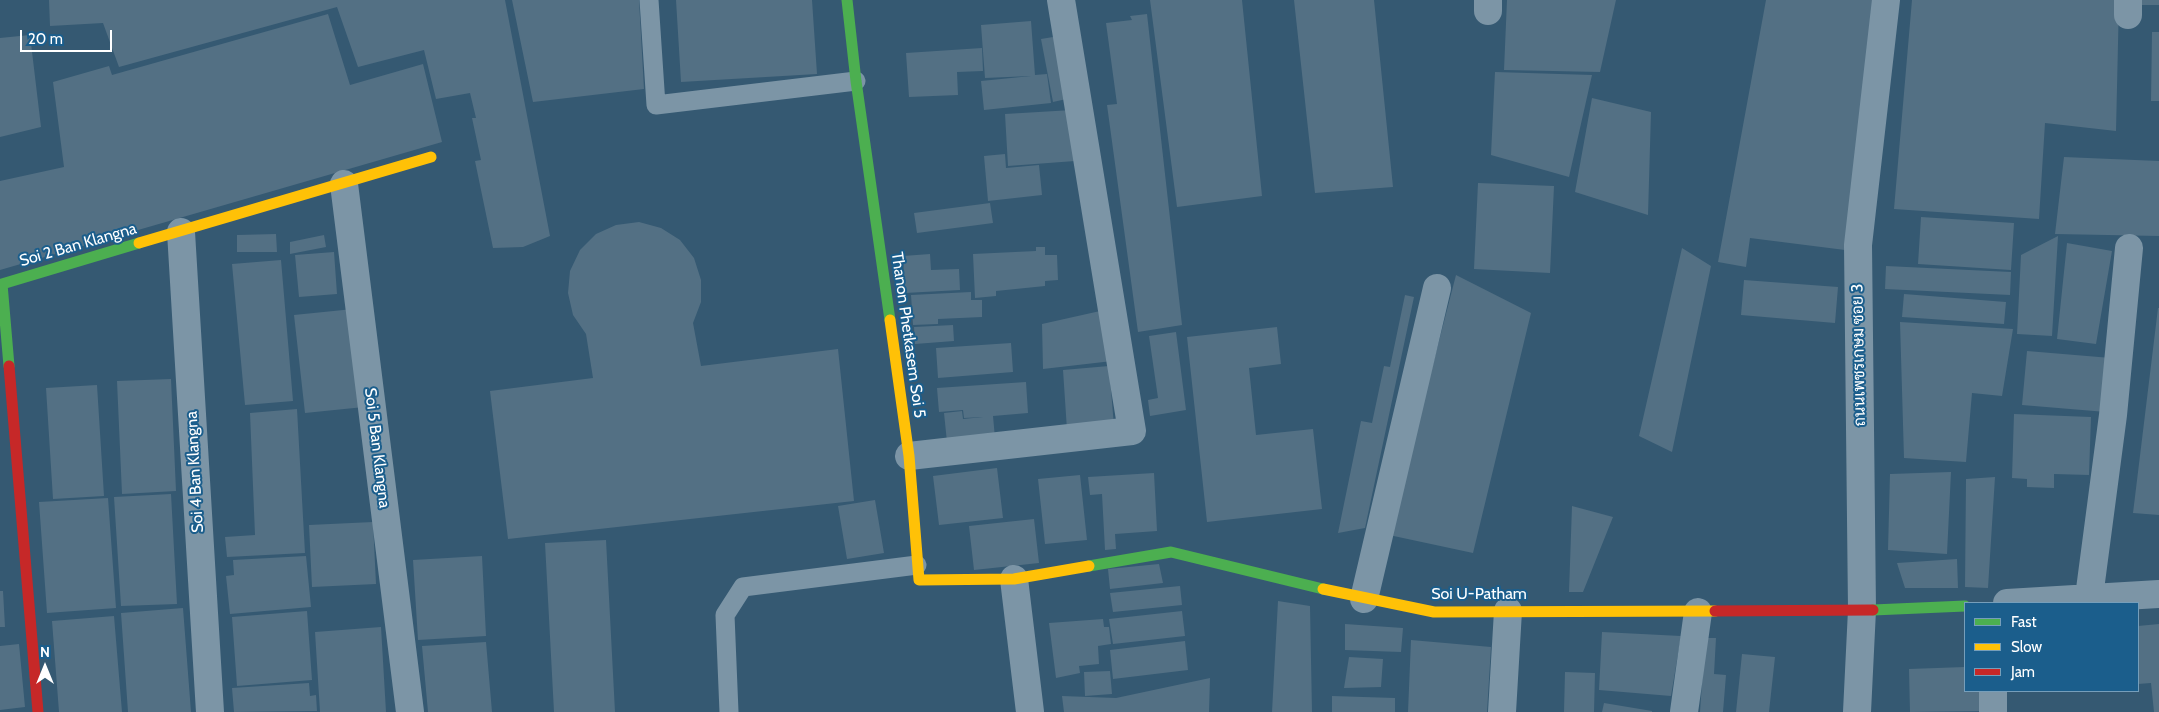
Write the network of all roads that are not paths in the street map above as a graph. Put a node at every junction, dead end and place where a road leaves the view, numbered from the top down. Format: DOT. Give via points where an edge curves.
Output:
graph roads {
  1 [pos="650,0"];
  2 [pos="847,0"];
  3 [pos="1060,0"];
  4 [pos="1886,0"];
  5 [pos="856,80"];
  6 [pos="431,157"];
  7 [pos="344,184"];
  8 [pos="181,232"];
  9 [pos="2129,248"];
  10 [pos="1437,288"];
  11 [pos="909,456"];
  12 [pos="917,565"];
  13 [pos="1014,579"];
  14 [pos="2159,594"];
  15 [pos="2089,597"];
  16 [pos="1364,599"];
  17 [pos="2021,602"];
  18 [pos="1964,606"];
  19 [pos="1508,610"];
  20 [pos="1862,610"];
  21 [pos="1698,612"];
  22 [pos="1993,692"];
  23 [pos="38,712"];
  24 [pos="210,712"];
  25 [pos="410,712"];
  26 [pos="729,712"];
  27 [pos="1030,712"];
  28 [pos="1502,712"];
  29 [pos="1684,712"];
  30 [pos="1857,712"];
  31 [pos="1993,712"];
  1 -- 5 [label="lane" via="656,105"];
  2 -- 5 [label="street, Thanon Phetkasem Soi 5"];
  3 -- 11 [label="street" via="1132,431"];
  4 -- 20 [label="street, ถนนเพชรเกษม ซอย 3" via="1858,245"];
  5 -- 11 [label="street, Thanon Phetkasem Soi 5"];
  6 -- 7 [label="street, Soi 2 Ban Klangna"];
  7 -- 8 [label="street, Soi 2 Ban Klangna"];
  7 -- 25 [label="street, Soi 5 Ban Klangna"];
  8 -- 23 [label="street, Soi 2 Ban Klangna" via="2,284"];
  8 -- 24 [label="street, Soi 4 Ban Klangna"];
  9 -- 15 [label="street" via="2113,415"];
  10 -- 16 [label="street"];
  11 -- 12 [label="street, Thanon Phetkasem Soi 5"];
  12 -- 13 [label="street" via="919,580"];
  12 -- 26 [label="lane" via="743,587 725,615"];
  13 -- 16 [label="street, Soi U-Patham" via="1172,552"];
  13 -- 27 [label="street"];
  14 -- 15 [label="street"];
  15 -- 17 [label="street"];
  16 -- 19 [label="street, Soi U-Patham" via="1434,612"];
  18 -- 20 [label="street, Soi U-Patham"];
  19 -- 21 [label="street, Soi U-Patham"];
  19 -- 28 [label="street"];
  20 -- 21 [label="street, Soi U-Patham"];
  20 -- 30 [label="street, ถนนเพชรเกษม ซอย 3"];
  21 -- 29 [label="street"];
  22 -- 31 [label="street"];
}
